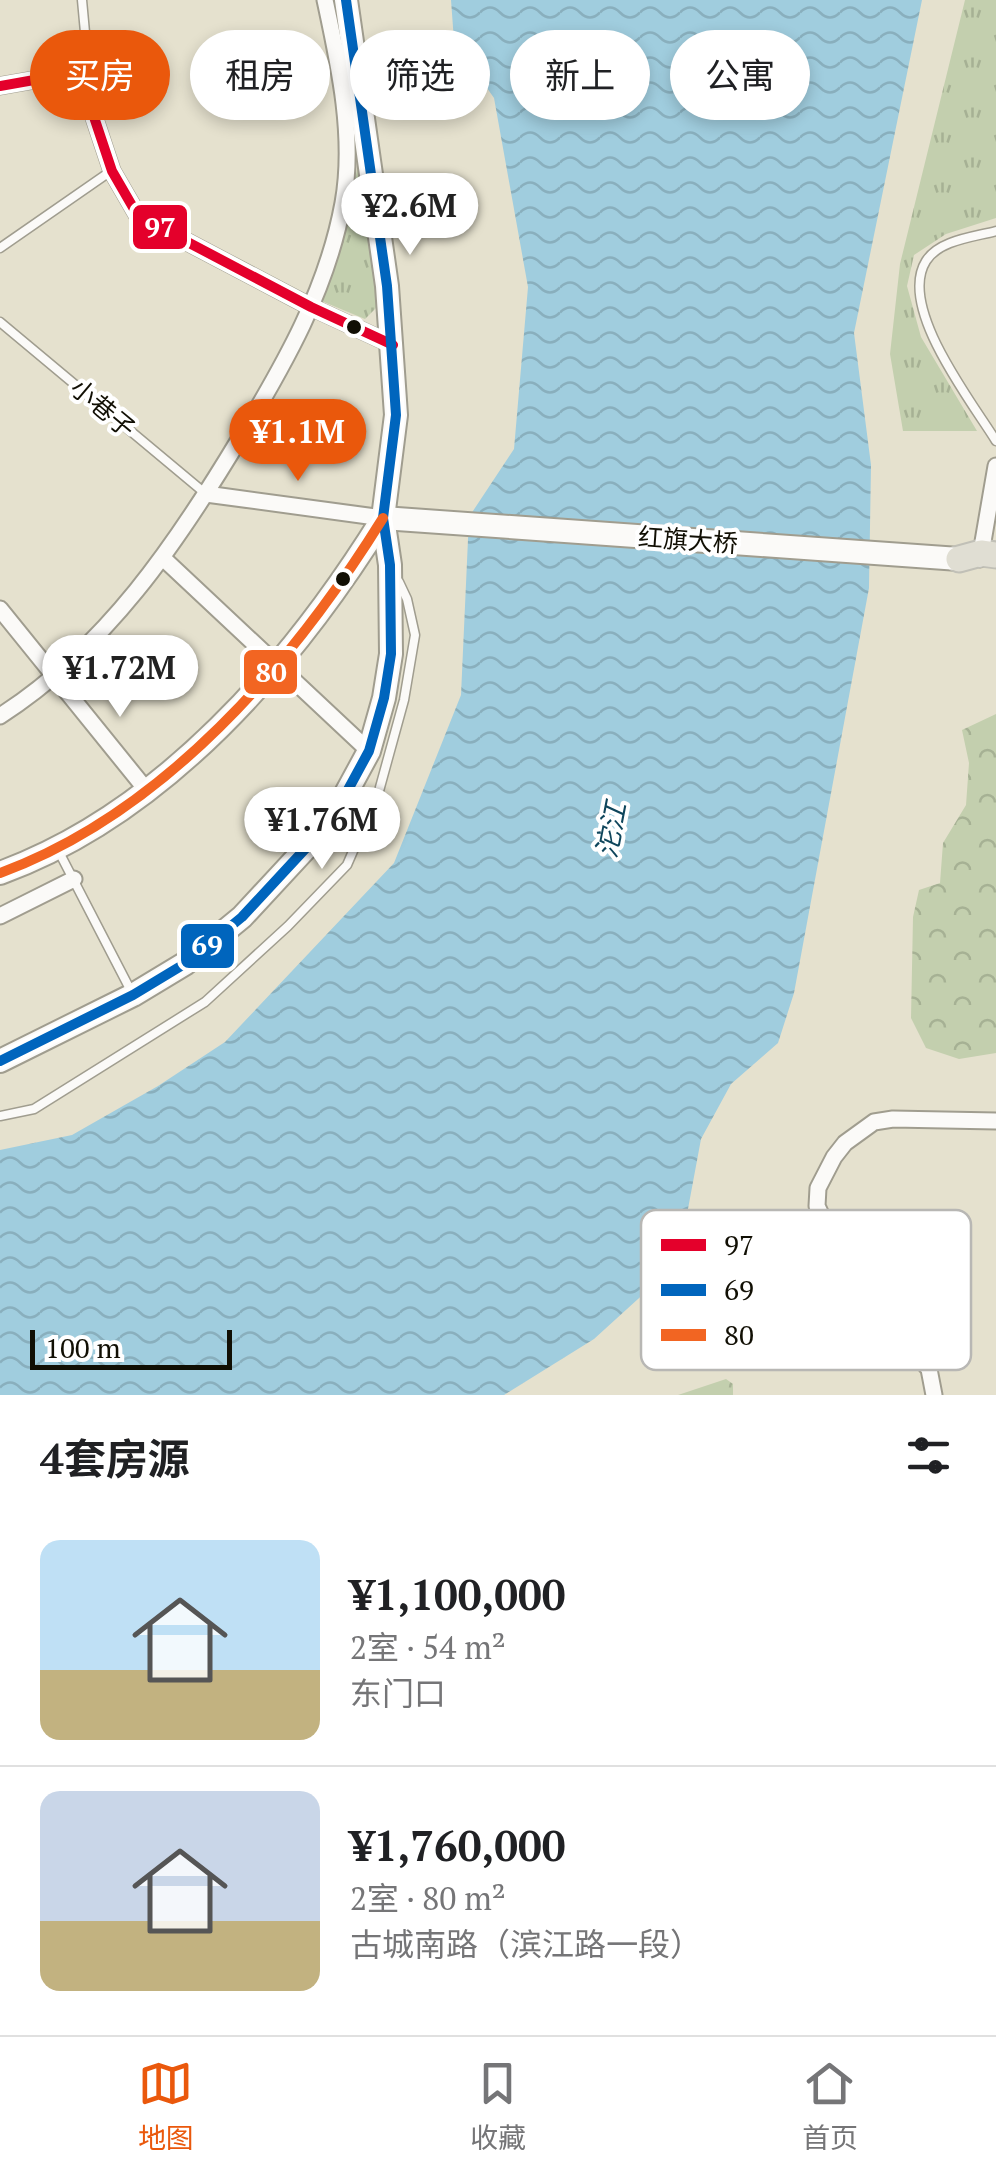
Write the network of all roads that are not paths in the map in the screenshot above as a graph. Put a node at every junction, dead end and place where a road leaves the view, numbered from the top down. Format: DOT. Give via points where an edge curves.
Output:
graph roads {
  1 [pos="82,0"];
  2 [pos="325,0"];
  3 [pos="346,0"];
  4 [pos="85,30"];
  5 [pos="30,81"];
  6 [pos="0,86"];
  7 [pos="95,120"];
  8 [pos="112,171"];
  9 [pos="996,231"];
  10 [pos="0,248"];
  11 [pos="312,307"];
  12 [pos="0,322"];
  13 [pos="393,346"];
  14 [pos="996,441"];
  15 [pos="996,466"];
  16 [pos="206,494"];
  17 [pos="383,518"];
  18 [pos="164,559"];
  19 [pos="982,559"];
  20 [pos="390,565"];
  21 [pos="0,609"];
  22 [pos="277,665"];
  23 [pos="57,676"];
  24 [pos="0,716"];
  25 [pos="369,751"];
  26 [pos="148,792"];
  27 [pos="58,850"];
  28 [pos="0,873"];
  29 [pos="74,879"];
  30 [pos="0,916"];
  31 [pos="133,995"];
  32 [pos="0,1061"];
  33 [pos="0,1116"];
  34 [pos="996,1121"];
  35 [pos="819,1210"];
  36 [pos="929,1370"];
  37 [pos="934,1395"];
  1 -- 4 [label="lane"];
  2 -- 11 [label="street" via="348,152 336,232"];
  3 -- 13 [label="street"];
  5 -- 6 [label="street"];
  7 -- 8 [label="street"];
  8 -- 10 [label="lane"];
  8 -- 11 [label="street" via="138,216"];
  9 -- 14 [label="lane" via="955,241 927,258 919,279 920,304 938,348"];
  11 -- 13 [label="street"];
  11 -- 16 [label="street"];
  12 -- 16 [label="lane, 小巷子"];
  13 -- 17 [label="street" via="396,415"];
  15 -- 19 [label="street"];
  16 -- 17 [label="street"];
  16 -- 18 [label="street"];
  17 -- 19 [label="street, 红旗大桥"];
  17 -- 20 [label="street"];
  17 -- 22 [label="street" via="345,580"];
  18 -- 22 [label="street"];
  18 -- 23 [label="street"];
  20 -- 25 [label="street" via="391,654"];
  20 -- 33 [label="lane" via="407,599 414,635 395,739 347,864 205,1002 34,1109"];
  21 -- 23 [label="street"];
  22 -- 25 [label="street"];
  22 -- 26 [label="street"];
  23 -- 24 [label="street"];
  23 -- 26 [label="street"];
  25 -- 31 [label="street" via="304,853 186,963"];
  26 -- 27 [label="street"];
  27 -- 28 [label="street"];
  27 -- 29 [label="lane"];
  29 -- 30 [label="street"];
  29 -- 31 [label="lane"];
  31 -- 32 [label="street"];
  34 -- 35 [label="street" via="874,1122 834,1157 818,1188"];
  36 -- 37 [label="street"];
}
